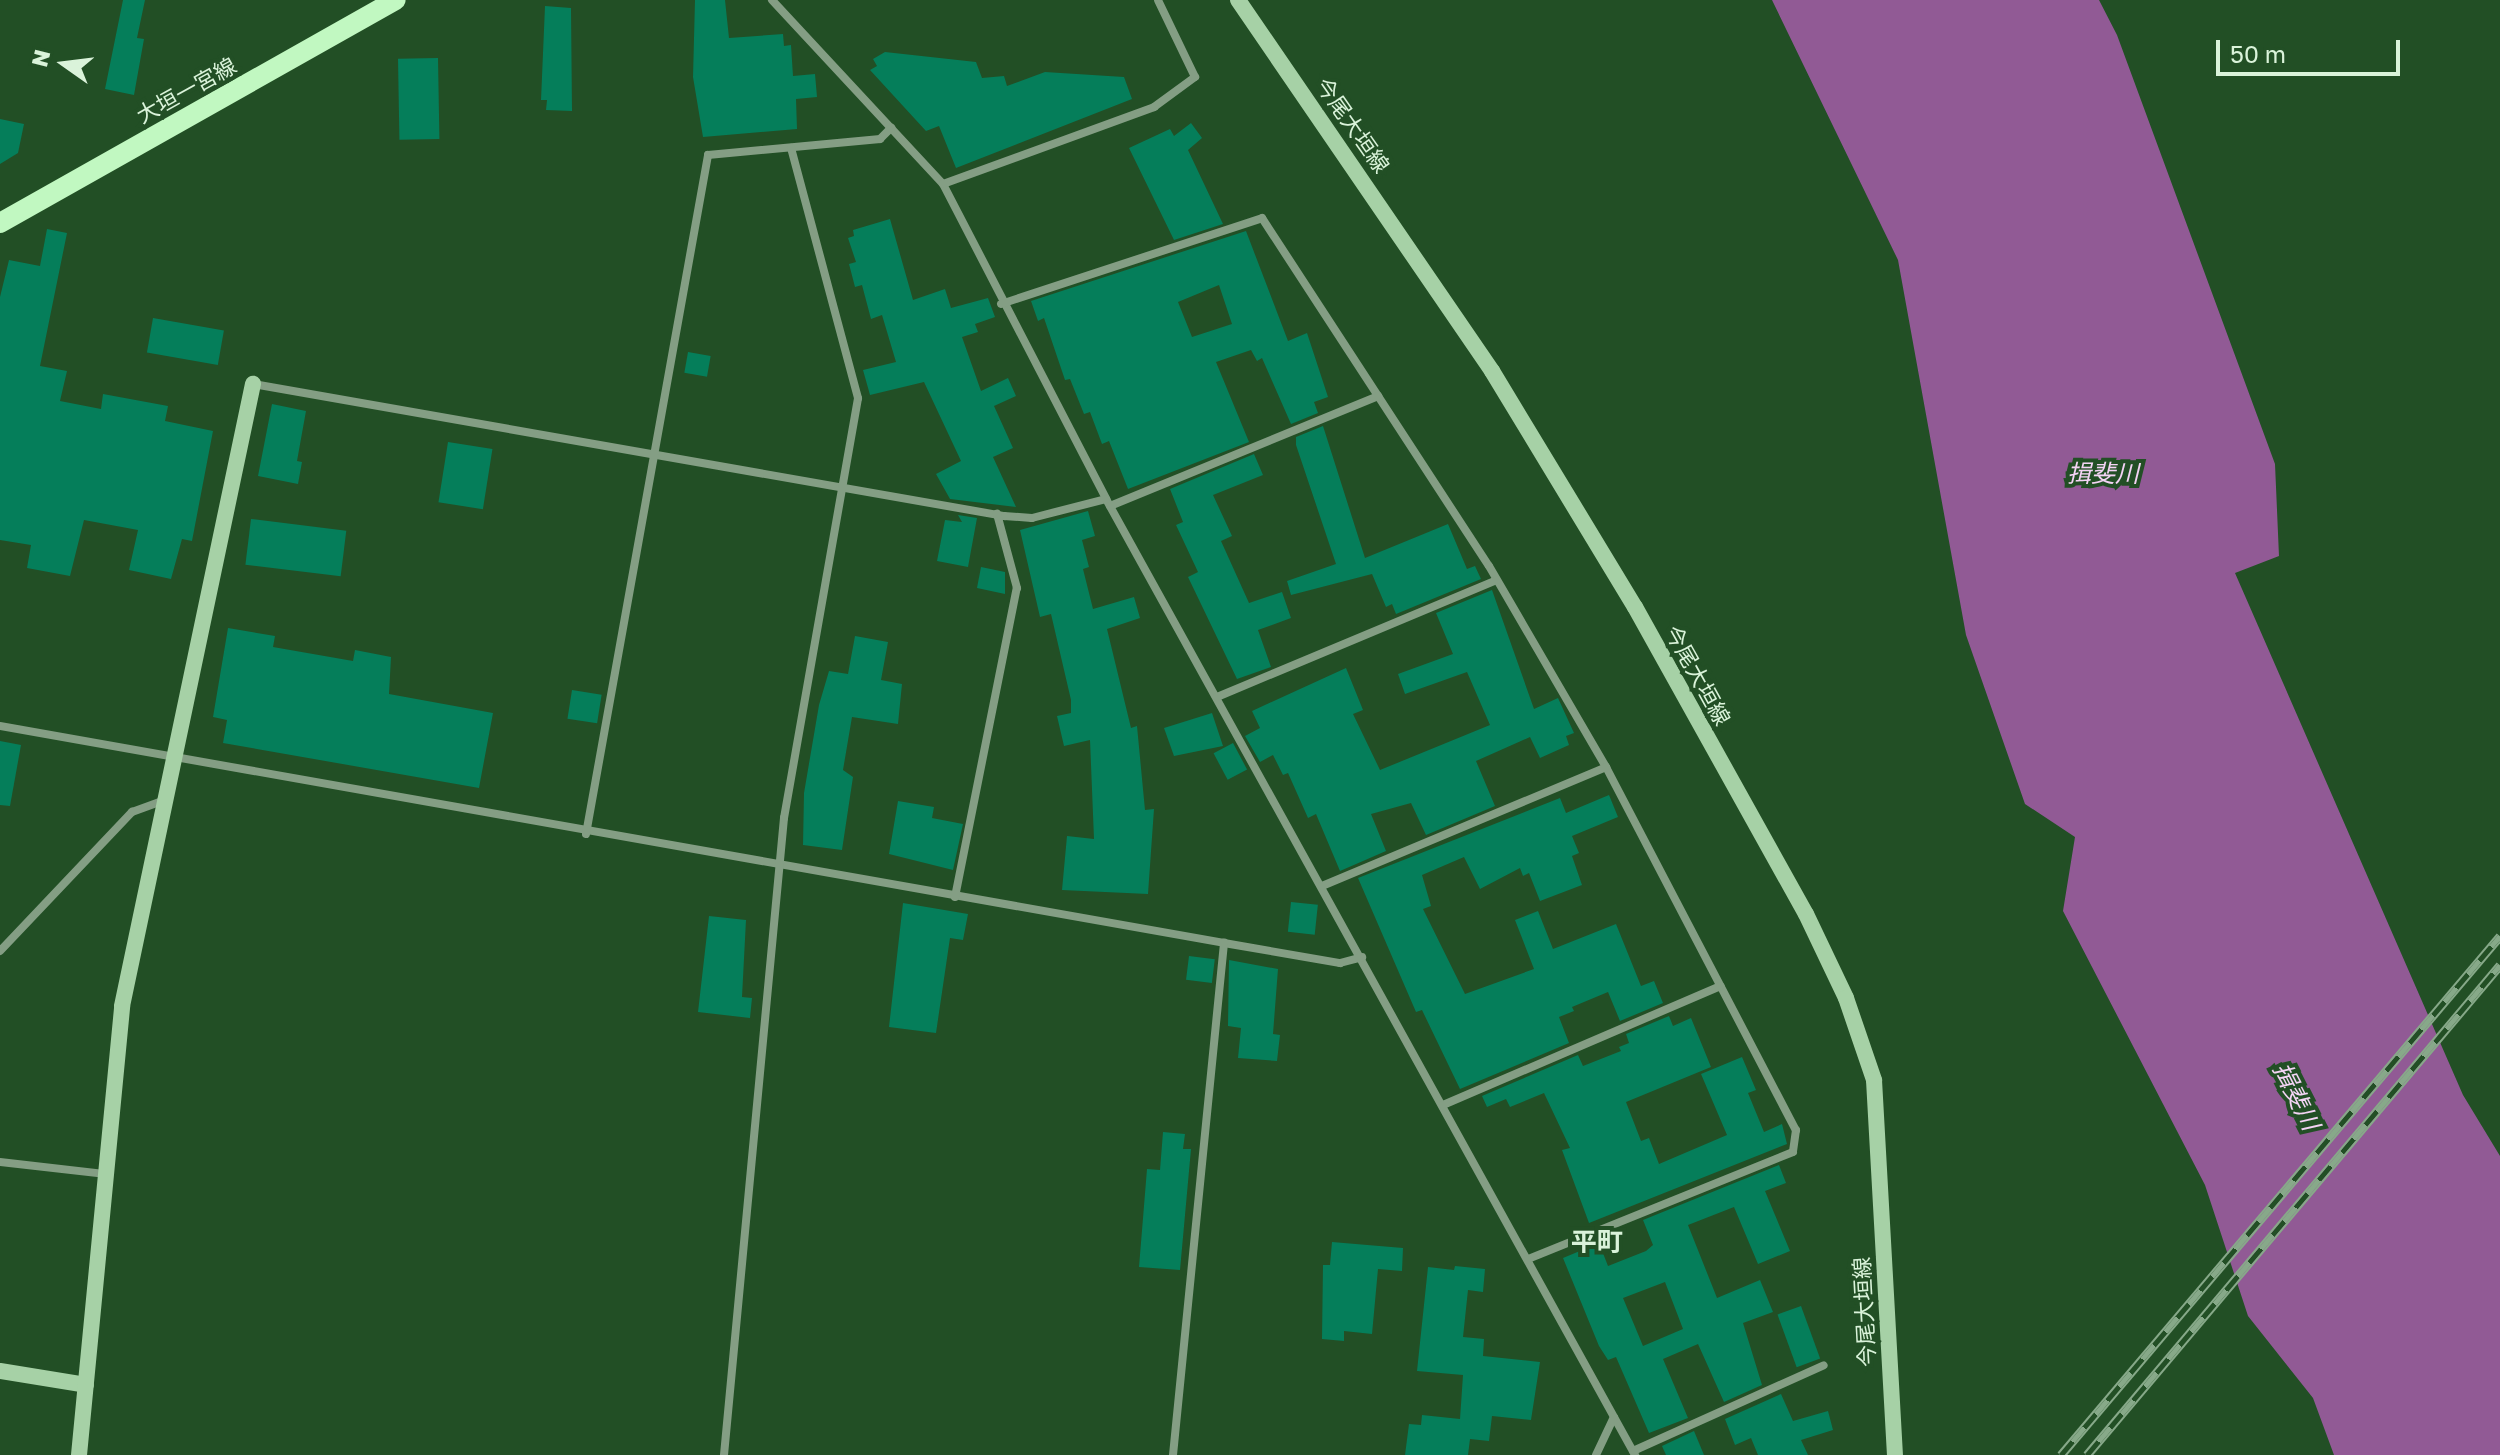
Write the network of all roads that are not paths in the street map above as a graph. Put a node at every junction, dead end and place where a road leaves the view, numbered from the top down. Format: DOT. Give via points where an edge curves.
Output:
graph roads {
  1 [pos="396,0"];
  2 [pos="772,0"];
  3 [pos="1158,0"];
  4 [pos="1238,0"];
  5 [pos="891,128"];
  6 [pos="791,148"];
  7 [pos="943,184"];
  8 [pos="0,223"];
  9 [pos="1001,304"];
  10 [pos="253,384"];
  11 [pos="1378,396"];
  12 [pos="653,456"];
  13 [pos="841,486"];
  14 [pos="1108,502"];
  15 [pos="997,514"];
  16 [pos="1497,580"];
  17 [pos="1217,697"];
  18 [pos="0,726"];
  19 [pos="177,761"];
  20 [pos="1606,767"];
  21 [pos="166,800"];
  22 [pos="586,834"];
  23 [pos="781,867"];
  24 [pos="1322,886"];
  25 [pos="955,897"];
  26 [pos="1224,943"];
  27 [pos="0,951"];
  28 [pos="1362,957"];
  29 [pos="1721,986"];
  30 [pos="1443,1105"];
  31 [pos="0,1162"];
  32 [pos="106,1174"];
  33 [pos="1528,1259"];
  34 [pos="1824,1365"];
  35 [pos="0,1371"];
  36 [pos="86,1385"];
  37 [pos="1614,1417"];
  38 [pos="1634,1453"];
  39 [pos="79,1455"];
  40 [pos="724,1455"];
  41 [pos="1173,1455"];
  42 [pos="1596,1455"];
  43 [pos="1895,1455"];
  1 -- 8 [label="main road, 大垣一宮線"];
  2 -- 5 [label="street"];
  3 -- 7 [label="street" via="1195,77 1154,107"];
  4 -- 43 [label="main road, 今尾大垣線" via="1492,371 1642,621 1806,914 1846,998 1874,1080"];
  5 -- 6 [label="street" via="880,139"];
  5 -- 7 [label="street"];
  6 -- 12 [label="street" via="708,155"];
  6 -- 13 [label="street" via="858,398"];
  7 -- 9 [label="street"];
  9 -- 11 [label="street" via="1262,218"];
  9 -- 14 [label="street"];
  10 -- 12 [label="street"];
  10 -- 19 [label="main road"];
  11 -- 14 [label="street"];
  11 -- 16 [label="street"];
  12 -- 13 [label="street"];
  12 -- 22 [label="street"];
  13 -- 15 [label="street"];
  13 -- 23 [label="street" via="784,818"];
  14 -- 15 [label="street" via="1032,518"];
  14 -- 17 [label="street"];
  15 -- 25 [label="street" via="1017,588"];
  16 -- 17 [label="street"];
  16 -- 20 [label="street"];
  17 -- 24 [label="street"];
  18 -- 19 [label="street"];
  19 -- 21 [label="main road"];
  19 -- 22 [label="street"];
  20 -- 24 [label="street"];
  20 -- 29 [label="street"];
  21 -- 27 [label="street" via="132,812"];
  21 -- 32 [label="main road" via="122,1006"];
  22 -- 23 [label="street"];
  23 -- 25 [label="street"];
  23 -- 40 [label="street"];
  24 -- 28 [label="street"];
  25 -- 26 [label="street"];
  26 -- 28 [label="street" via="1340,963"];
  26 -- 41 [label="street"];
  28 -- 30 [label="street"];
  29 -- 30 [label="street"];
  29 -- 33 [label="street" via="1796,1130 1793,1152"];
  30 -- 33 [label="street"];
  31 -- 32 [label="street"];
  32 -- 36 [label="main road"];
  33 -- 37 [label="street"];
  34 -- 38 [label="street"];
  35 -- 36 [label="main road"];
  36 -- 39 [label="main road"];
  37 -- 38 [label="street"];
  37 -- 42 [label="street"];
}
